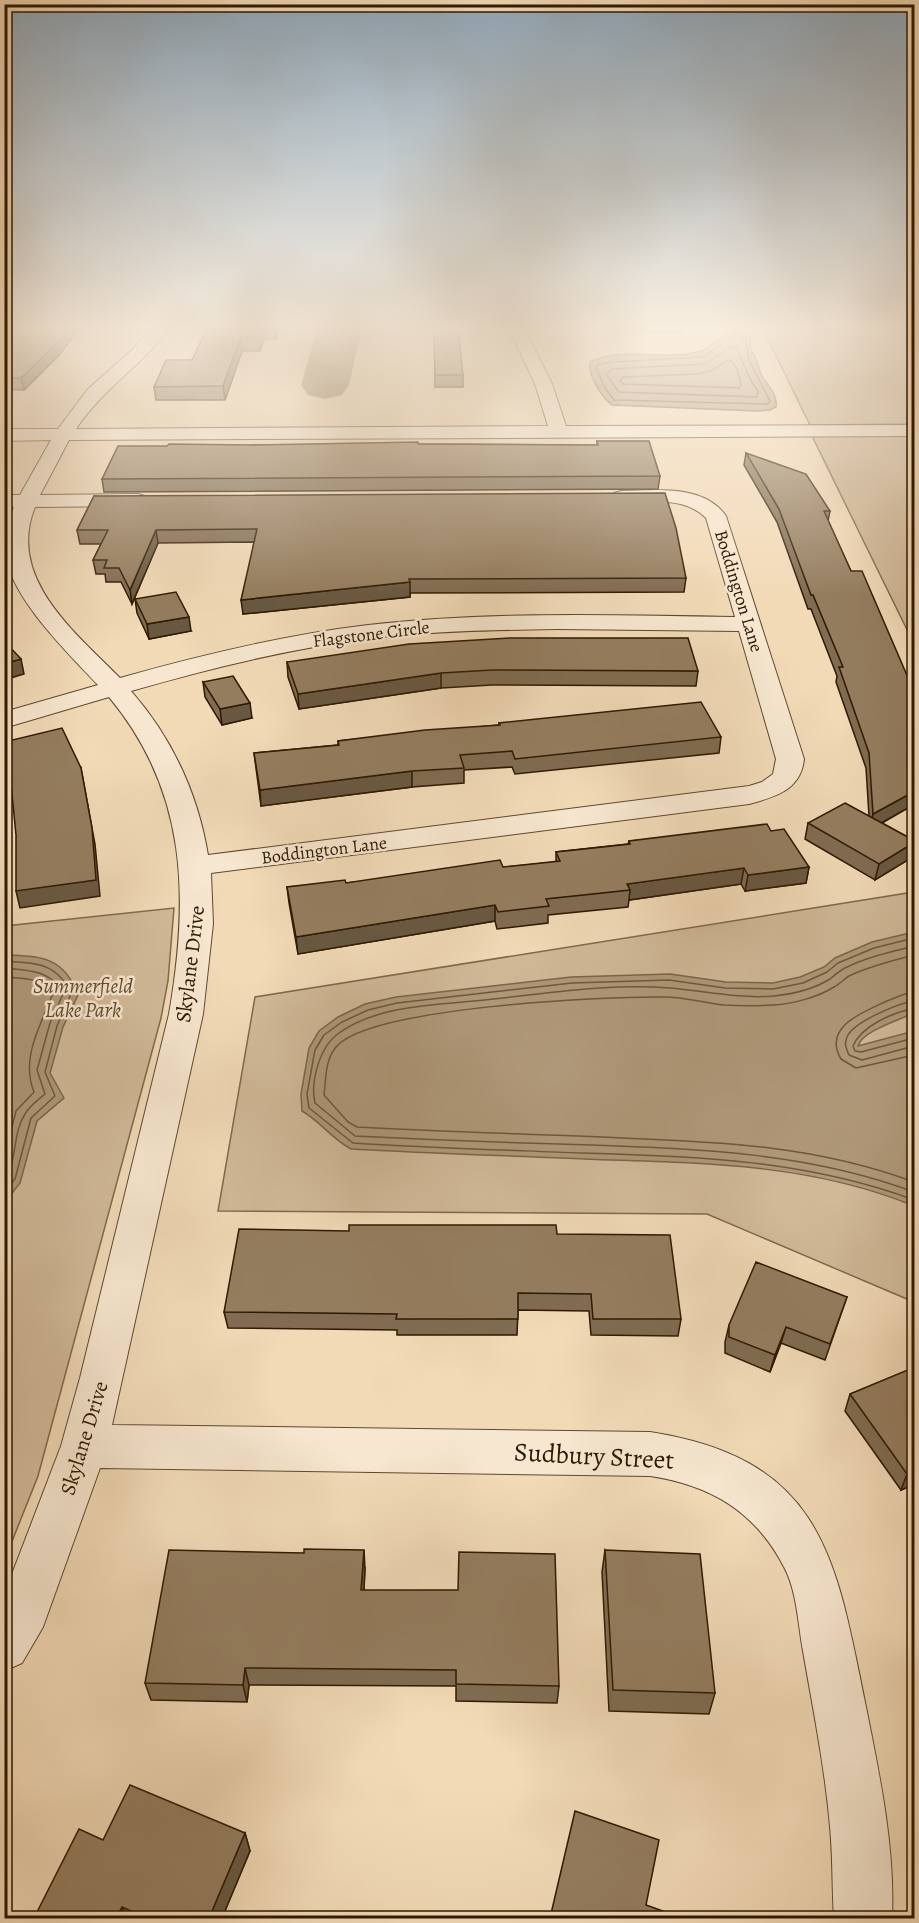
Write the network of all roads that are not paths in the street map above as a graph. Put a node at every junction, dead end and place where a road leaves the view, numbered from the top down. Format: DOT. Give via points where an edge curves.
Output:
graph roads {
  1 [pos="76,417"];
  2 [pos="554,417"];
  3 [pos="915,430"];
  4 [pos="558,432"];
  5 [pos="4,435"];
  6 [pos="64,435"];
  7 [pos="599,497"];
  8 [pos="16,500"];
  9 [pos="158,500"];
  10 [pos="749,624"];
  11 [pos="114,688"];
  12 [pos="4,720"];
  13 [pos="195,866"];
  14 [pos="84,1446"];
  15 [pos="4,1645"];
  16 [pos="863,1918"];
  1 -- 6 [label="street, Skylane Drive"];
  2 -- 4 [label="street"];
  3 -- 4 [label="street"];
  4 -- 6 [label="street"];
  5 -- 6 [label="street"];
  6 -- 8 [label="street, Skylane Drive"];
  7 -- 10 [label="street, Boddington Lane" via="677,498 712,511"];
  8 -- 9 [label="street"];
  8 -- 11 [label="street, Skylane Drive" via="15,554 21,575 34,598"];
  10 -- 11 [label="street, Flagstone Circle" via="494,623 366,633 240,654"];
  10 -- 13 [label="street, Boddington Lane" via="790,759 790,772 781,783 766,791"];
  11 -- 12 [label="street, Flagstone Circle"];
  11 -- 13 [label="street, Skylane Drive" via="154,741 172,776"];
  13 -- 14 [label="street, Skylane Drive" via="199,906 186,1014"];
  14 -- 15 [label="street, Skylane Drive" via="25,1609"];
  14 -- 16 [label="street, Sudbury Street" via="650,1454 678,1457 726,1474 769,1505 795,1540 819,1600 851,1773 861,1850"];
}
